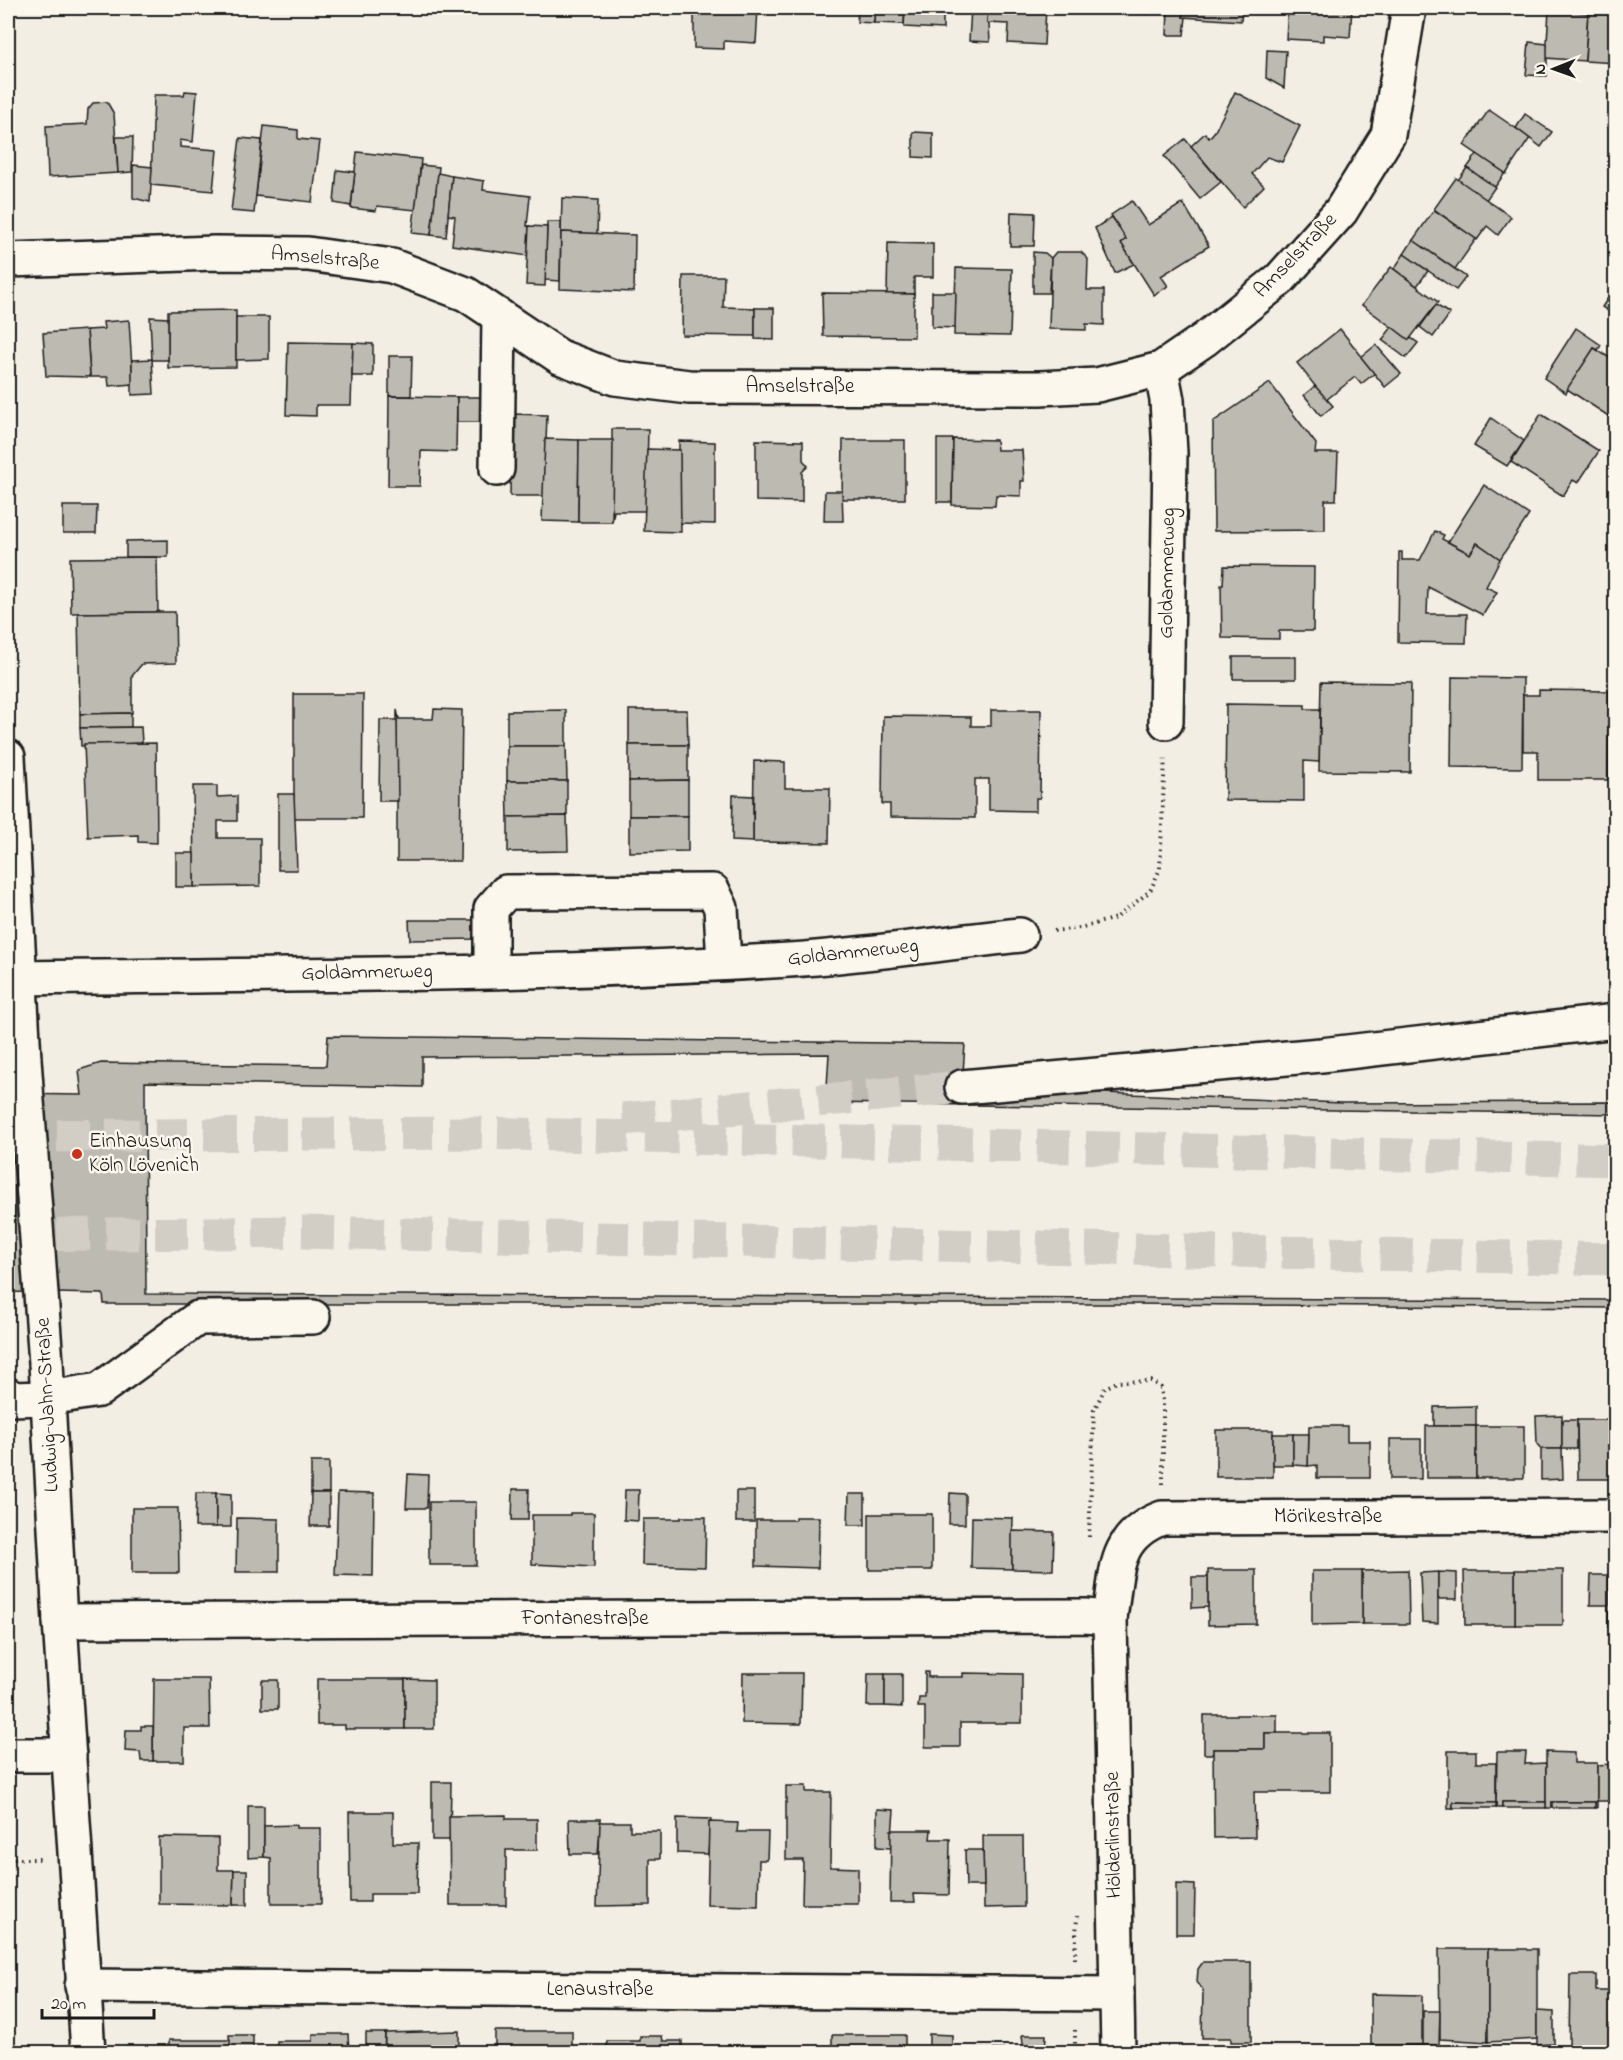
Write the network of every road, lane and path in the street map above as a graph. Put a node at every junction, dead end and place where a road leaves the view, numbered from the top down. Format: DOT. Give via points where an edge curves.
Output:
graph roads {
  1 [pos="1409,8"];
  2 [pos="8,260"];
  3 [pos="499,316"];
  4 [pos="1161,369"];
  5 [pos="497,469"];
  6 [pos="1166,722"];
  7 [pos="8,757"];
  8 [pos="1020,935"];
  9 [pos="724,963"];
  10 [pos="490,971"];
  11 [pos="19,978"];
  12 [pos="1616,1021"];
  13 [pos="962,1087"];
  14 [pos="313,1317"];
  15 [pos="8,1395"];
  16 [pos="48,1398"];
  17 [pos="1616,1516"];
  18 [pos="1162,1518"];
  19 [pos="1088,1547"];
  20 [pos="1110,1618"];
  21 [pos="60,1621"];
  22 [pos="8,1755"];
  23 [pos="69,1755"];
  24 [pos="82,1986"];
  25 [pos="1117,1994"];
  26 [pos="88,2052"];
  27 [pos="1118,2052"];
  1 -- 4 [label="main road, Amselstraße" via="1388,135 1341,211 1280,279"];
  2 -- 3 [label="main road, Amselstraße" via="308,254 392,266 465,294"];
  3 -- 4 [label="main road, Amselstraße" via="560,357 615,378 689,387 1097,386"];
  3 -- 5 [label="main road"];
  4 -- 6 [label="main road, Goldammerweg" via="1170,453"];
  6 -- 8 [label="path" via="1160,869 1150,891 1116,918 1080,928"];
  7 -- 11 [label="main road, Ludwig-Jahn-Straße"];
  8 -- 9 [label="main road, Goldammerweg" via="791,960"];
  9 -- 10 [label="main road, Goldammerweg"];
  9 -- 10 [label="main road" via="721,908 713,891 506,892 491,909"];
  10 -- 11 [label="main road, Goldammerweg"];
  11 -- 16 [label="main road, Ludwig-Jahn-Straße, bridge"];
  12 -- 13 [label="main road" via="1321,1055"];
  14 -- 16 [label="main road" via="198,1318 99,1390"];
  15 -- 16 [label="main road"];
  16 -- 21 [label="main road, Ludwig-Jahn-Straße"];
  17 -- 18 [label="main road, Mörikestraße"];
  18 -- 19 [label="path" via="1161,1388 1151,1381 1117,1382 1105,1388 1095,1410"];
  18 -- 20 [label="main road, Mörikestraße" via="1134,1532 1125,1545"];
  20 -- 21 [label="main road, Fontanestraße"];
  20 -- 25 [label="main road, Hölderlinstraße"];
  21 -- 23 [label="main road, Ludwig-Jahn-Straße"];
  22 -- 23 [label="main road"];
  23 -- 24 [label="main road, Ludwig-Jahn-Straße"];
  24 -- 25 [label="main road, Lenaustraße"];
  24 -- 26 [label="main road, Ludwig-Jahn-Straße"];
  25 -- 27 [label="main road, Hölderlinstraße"];
}
